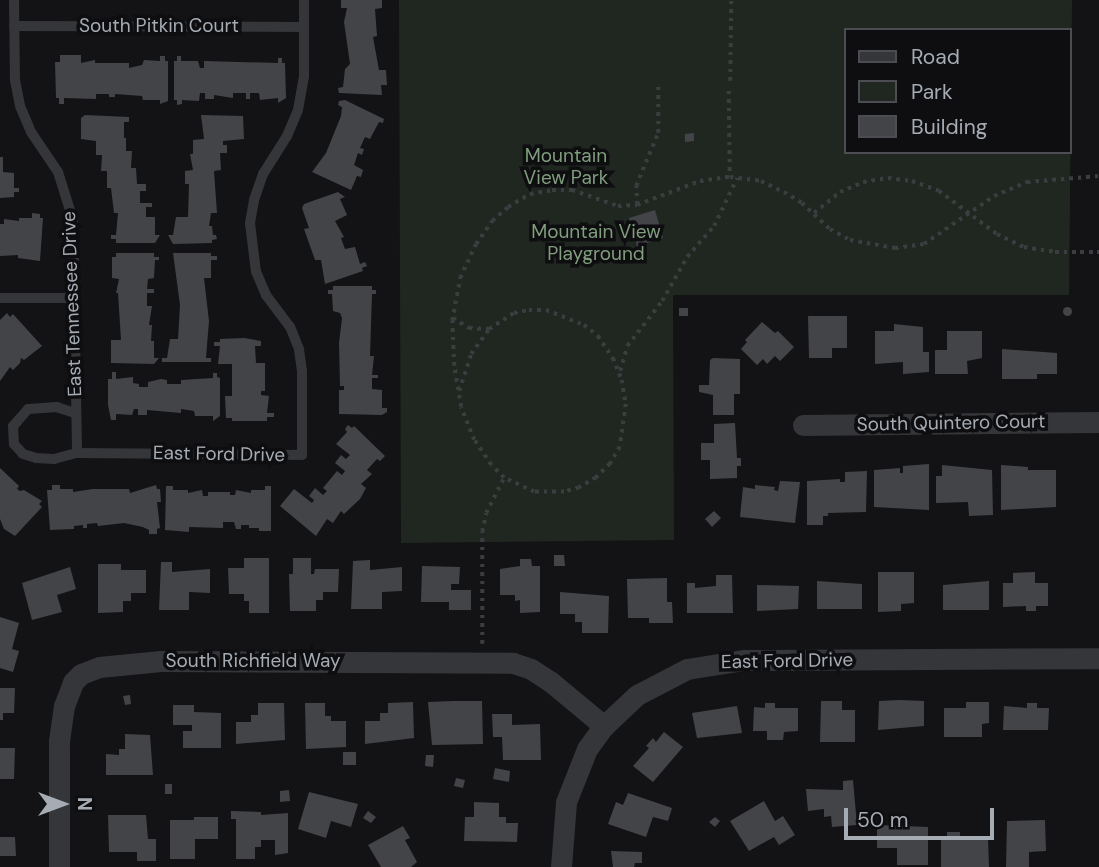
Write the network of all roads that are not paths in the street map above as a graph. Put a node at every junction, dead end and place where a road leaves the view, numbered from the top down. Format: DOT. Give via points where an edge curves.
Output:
graph roads {
  1 [pos="14,0"];
  2 [pos="304,0"];
  3 [pos="14,26"];
  4 [pos="304,27"];
  5 [pos="0,298"];
  6 [pos="75,298"];
  7 [pos="75,413"];
  8 [pos="1099,422"];
  9 [pos="803,425"];
  10 [pos="77,453"];
  11 [pos="1099,658"];
  12 [pos="604,726"];
  13 [pos="59,867"];
  14 [pos="561,867"];
  1 -- 3 [label="lane, East Tennessee Drive"];
  2 -- 4 [label="lane, East Ford Drive"];
  3 -- 4 [label="lane, South Pitkin Court"];
  3 -- 6 [label="lane, East Tennessee Drive" via="20,106 68,196"];
  4 -- 10 [label="lane, East Ford Drive" via="304,77 298,110 263,174 250,223 256,272 299,349 302,455"];
  5 -- 6 [label="lane"];
  6 -- 7 [label="lane, East Tennessee Drive"];
  7 -- 10 [label="lane, East Tennessee Drive"];
  7 -- 10 [label="lane" via="57,407 28,409 13,426 14,444 23,454 54,459"];
  8 -- 9 [label="street, South Quintero Court"];
  11 -- 12 [label="street, East Ford Drive" via="715,662 661,680 636,695"];
  12 -- 13 [label="street, South Richfield Way" via="531,669 513,663 116,663 81,674 69,689 59,741"];
  12 -- 14 [label="street, East Ford Drive" via="574,775 566,802"];
}
